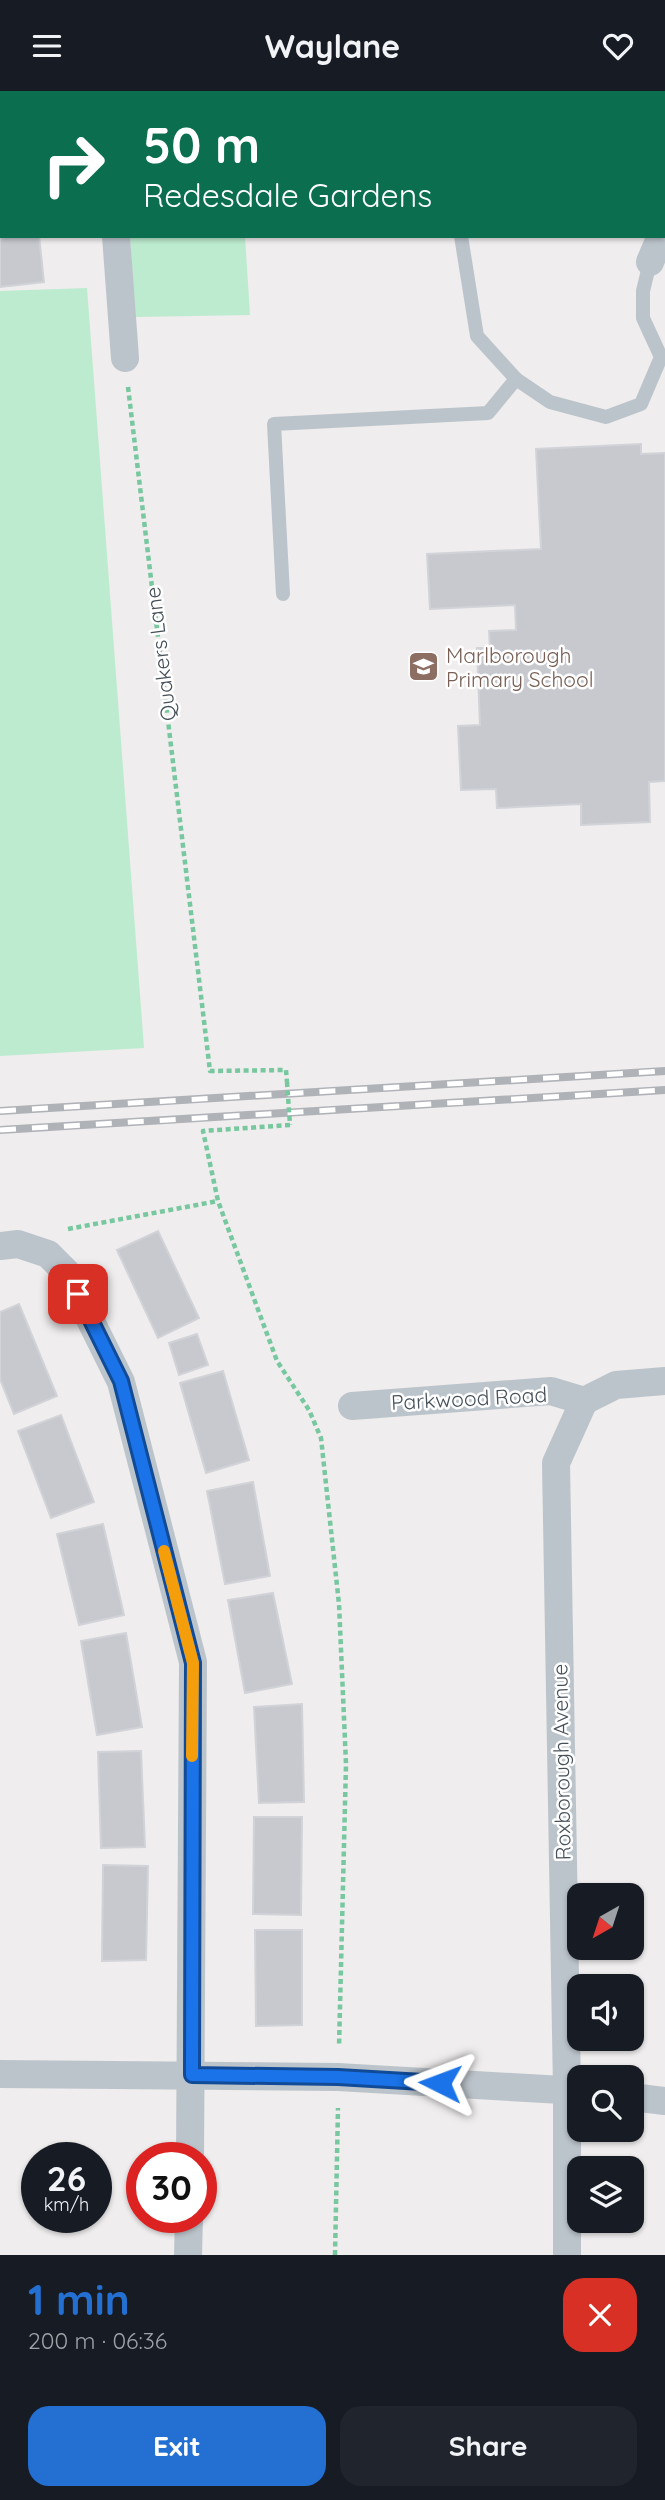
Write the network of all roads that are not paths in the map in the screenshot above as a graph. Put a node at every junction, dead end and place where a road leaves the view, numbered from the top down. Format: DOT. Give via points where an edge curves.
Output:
graph roads {
  1 [pos="116,238"];
  2 [pos="461,238"];
  3 [pos="656,249"];
  4 [pos="125,358"];
  5 [pos="516,379"];
  6 [pos="283,594"];
  7 [pos="0,1246"];
  8 [pos="665,1381"];
  9 [pos="584,1401"];
  10 [pos="352,1406"];
  11 [pos="572,2065"];
  12 [pos="0,2074"];
  13 [pos="192,2075"];
  14 [pos="567,2091"];
  15 [pos="644,2098"];
  16 [pos="665,2101"];
  17 [pos="190,2142"];
  18 [pos="571,2142"];
  19 [pos="189,2233"];
  20 [pos="188,2255"];
  21 [pos="567,2255"];
  1 -- 4 [label="street"];
  2 -- 5 [label="lane" via="477,336"];
  3 -- 5 [label="lane" via="643,291 643,318 661,357 641,404 606,417 550,401"];
  5 -- 6 [label="lane" via="488,413 274,424"];
  7 -- 13 [label="street" via="18,1244 58,1263 121,1381 193,1663"];
  8 -- 9 [label="street" via="616,1385"];
  9 -- 10 [label="street, Parkwood Road" via="551,1391"];
  9 -- 11 [label="street, Roxborough Avenue" via="556,1463"];
  12 -- 13 [label="street"];
  13 -- 14 [label="street" via="338,2077"];
  13 -- 17 [label="street"];
  15 -- 16 [label="street"];
  18 -- 21 [label="street, Roxborough Avenue"];
  19 -- 20 [label="street"];
}
